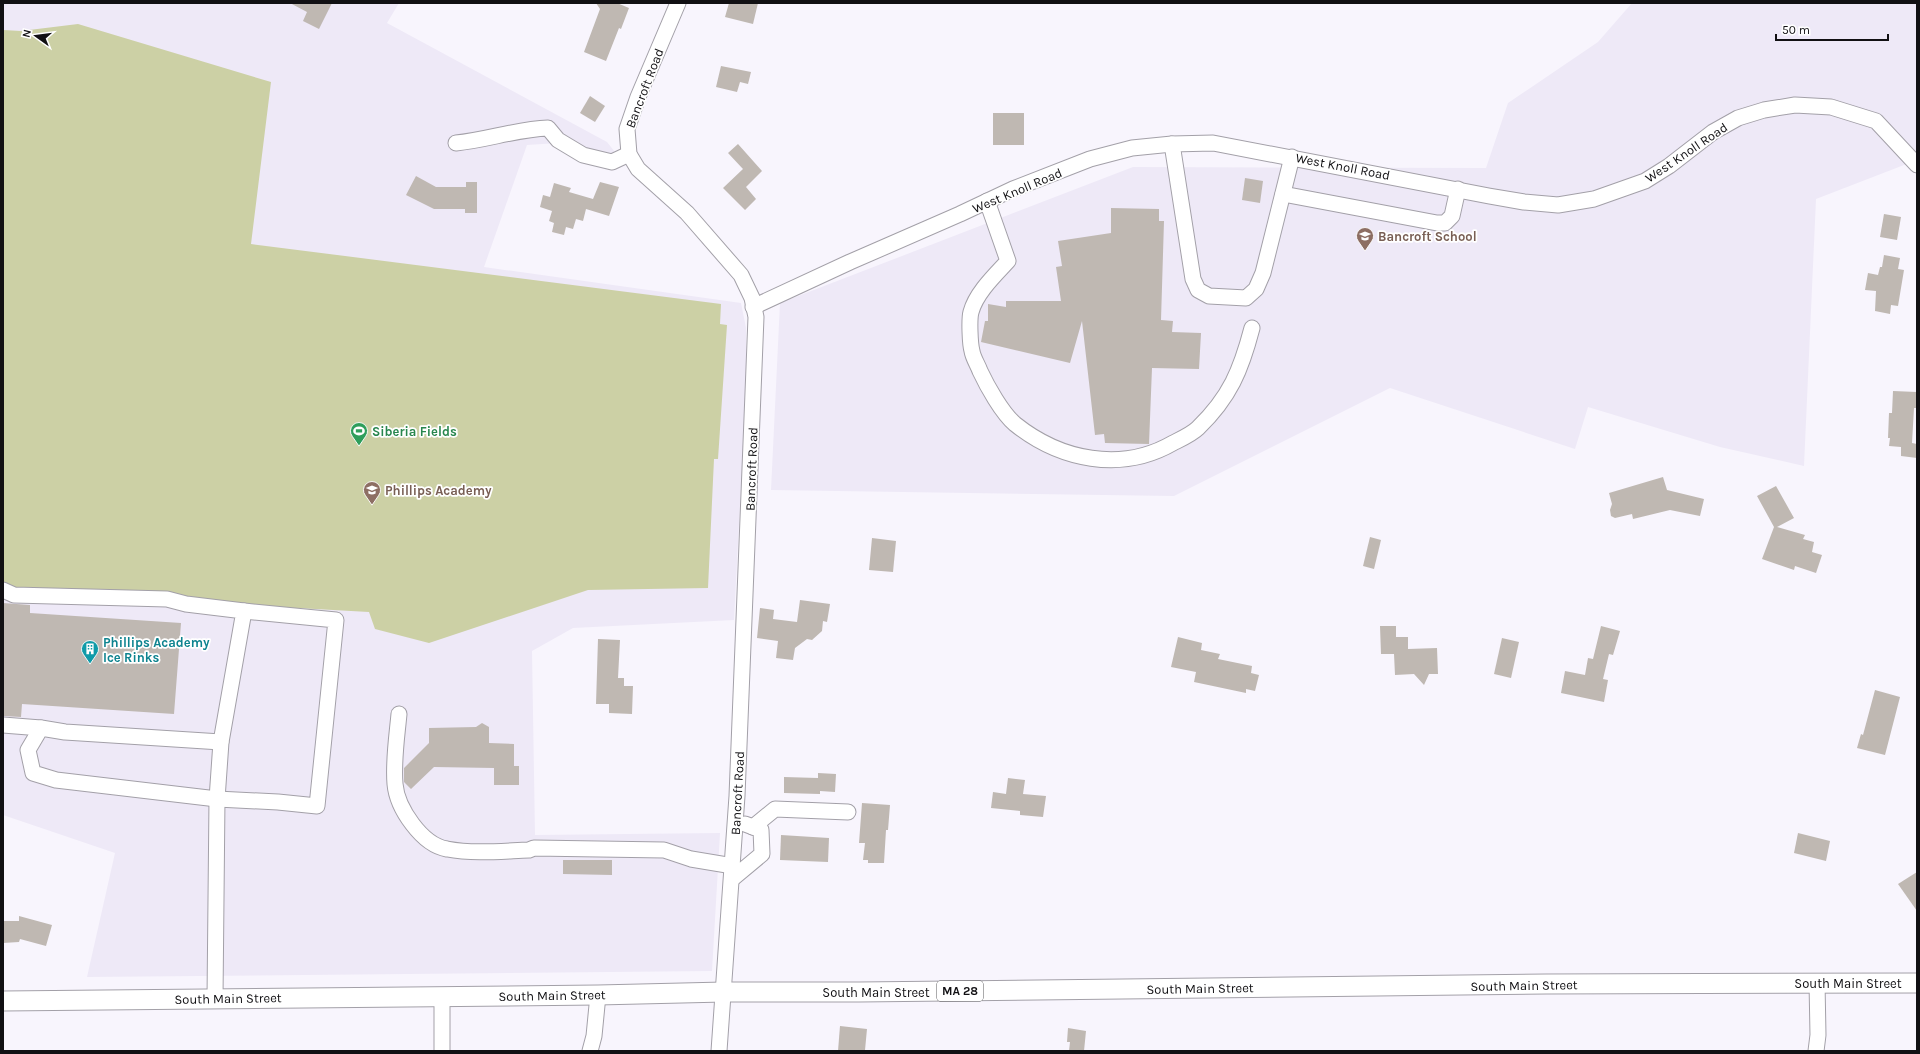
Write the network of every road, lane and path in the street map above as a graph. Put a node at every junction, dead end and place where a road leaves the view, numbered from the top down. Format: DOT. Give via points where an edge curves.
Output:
graph roads {
  1 [pos="678,3"];
  2 [pos="456,143"];
  3 [pos="1172,144"];
  4 [pos="630,154"];
  5 [pos="1292,157"];
  6 [pos="1917,165"];
  7 [pos="1458,189"];
  8 [pos="1283,194"];
  9 [pos="987,201"];
  10 [pos="754,307"];
  11 [pos="1252,328"];
  12 [pos="3,590"];
  13 [pos="244,611"];
  14 [pos="399,714"];
  15 [pos="3,725"];
  16 [pos="42,728"];
  17 [pos="221,742"];
  18 [pos="217,799"];
  19 [pos="848,812"];
  20 [pos="736,820"];
  21 [pos="753,827"];
  22 [pos="733,872"];
  23 [pos="1817,982"];
  24 [pos="1917,983"];
  25 [pos="724,992"];
  26 [pos="598,995"];
  27 [pos="442,996"];
  28 [pos="215,998"];
  29 [pos="3,1001"];
  30 [pos="442,1051"];
  31 [pos="590,1051"];
  32 [pos="719,1051"];
  33 [pos="1816,1051"];
  1 -- 4 [label="street, Bancroft Road" via="627,129"];
  2 -- 4 [label="street" via="548,128 558,140 583,155 612,162"];
  3 -- 5 [label="street, West Knoll Road" via="1213,143"];
  3 -- 8 [label="street" via="1193,279 1198,290 1209,296 1246,298 1256,289 1263,273"];
  3 -- 9 [label="street, West Knoll Road" via="1132,148 1090,160"];
  4 -- 10 [label="street, Bancroft Road" via="638,169 687,213 741,275"];
  5 -- 7 [label="street, West Knoll Road"];
  5 -- 8 [label="street"];
  6 -- 7 [label="street, West Knoll Road" via="1876,121 1831,107 1795,105 1764,110 1738,118 1713,132 1645,182 1594,199 1558,204 1524,202"];
  7 -- 8 [label="street" via="1452,216 1445,223 1437,224"];
  9 -- 10 [label="street, West Knoll Road"];
  9 -- 11 [label="street" via="1008,261 986,284 971,312 972,351 988,388 1014,423 1044,443 1086,459 1124,460 1160,450 1197,429 1218,406 1233,384"];
  10 -- 20 [label="street, Bancroft Road" via="755,383"];
  12 -- 13 [label="street" via="14,595 167,600"];
  13 -- 17 [label="street"];
  13 -- 18 [label="street" via="336,620 317,806"];
  14 -- 22 [label="street" via="394,785 402,808 419,834 432,843 446,849 482,852 534,848 664,850"];
  15 -- 16 [label="street"];
  16 -- 17 [label="street" via="64,732"];
  16 -- 18 [label="street" via="28,750 33,773 56,780"];
  17 -- 18 [label="street"];
  18 -- 28 [label="street"];
  19 -- 21 [label="street" via="775,809"];
  20 -- 21 [label="street"];
  20 -- 22 [label="street, Bancroft Road"];
  21 -- 22 [label="street" via="761,830 762,854"];
  22 -- 25 [label="street, Bancroft Road"];
  23 -- 24 [label="main road, South Main Street / MA 28"];
  23 -- 25 [label="main road, South Main Street / MA 28"];
  23 -- 33 [label="street"];
  25 -- 26 [label="main road, South Main Street / MA 28"];
  25 -- 32 [label="street, Bancroft Road"];
  26 -- 27 [label="main road, South Main Street / MA 28"];
  26 -- 31 [label="street"];
  27 -- 28 [label="main road, South Main Street / MA 28"];
  27 -- 30 [label="street"];
  28 -- 29 [label="main road, South Main Street / MA 28"];
}
